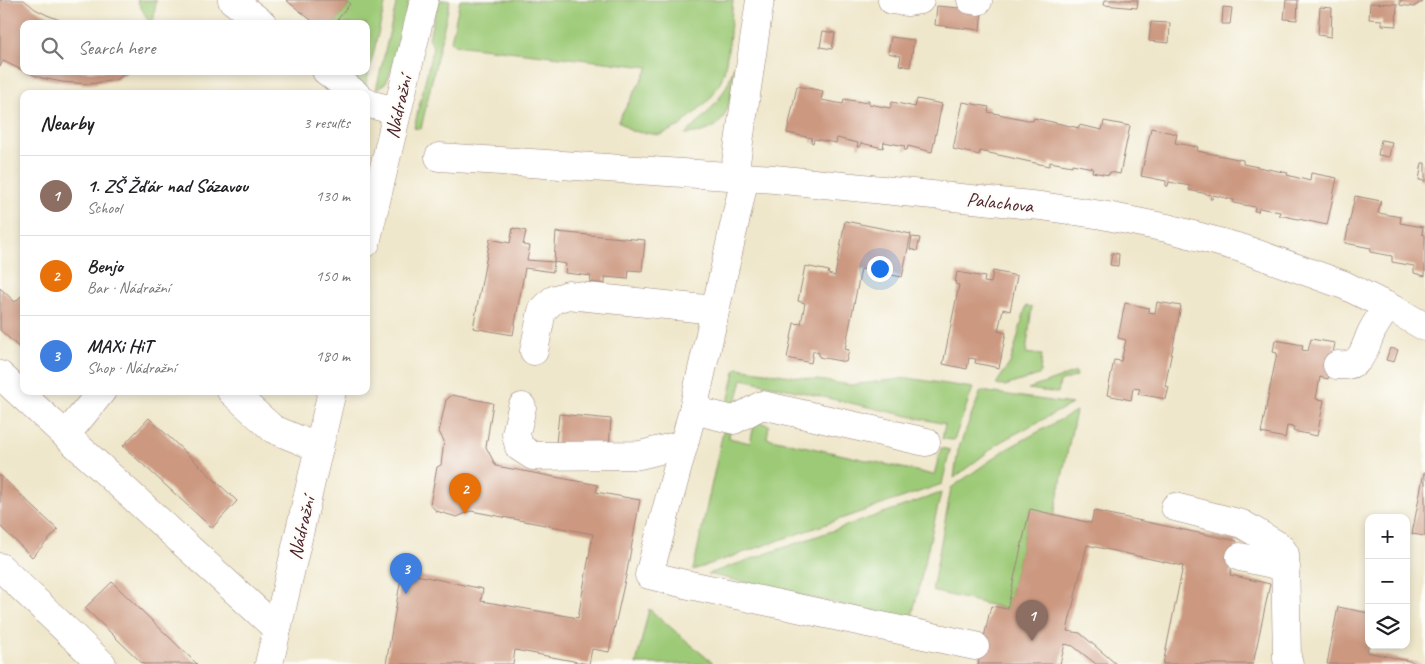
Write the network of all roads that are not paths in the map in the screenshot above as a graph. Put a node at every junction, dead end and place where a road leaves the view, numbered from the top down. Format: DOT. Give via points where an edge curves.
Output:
graph roads {
  1 [pos="232,0"];
  2 [pos="424,0"];
  3 [pos="760,0"];
  4 [pos="892,0"];
  5 [pos="920,0"];
  6 [pos="971,0"];
  7 [pos="978,1"];
  8 [pos="258,20"];
  9 [pos="331,75"];
  10 [pos="351,90"];
  11 [pos="370,104"];
  12 [pos="397,111"];
  13 [pos="439,157"];
  14 [pos="739,177"];
  15 [pos="370,226"];
  16 [pos="1388,306"];
  17 [pos="715,310"];
  18 [pos="1425,327"];
  19 [pos="534,351"];
  20 [pos="1337,365"];
  21 [pos="0,375"];
  22 [pos="20,393"];
  23 [pos="22,395"];
  24 [pos="99,395"];
  25 [pos="236,395"];
  26 [pos="331,395"];
  27 [pos="522,407"];
  28 [pos="693,410"];
  29 [pos="66,435"];
  30 [pos="926,442"];
  31 [pos="684,444"];
  32 [pos="319,448"];
  33 [pos="1175,507"];
  34 [pos="1240,557"];
  35 [pos="0,567"];
  36 [pos="1286,567"];
  37 [pos="277,629"];
  38 [pos="976,646"];
  39 [pos="102,664"];
  40 [pos="269,664"];
  41 [pos="1289,664"];
  1 -- 8 [label="street"];
  2 -- 12 [label="street, Nádražní"];
  3 -- 14 [label="street"];
  4 -- 5 [label="street"];
  6 -- 7 [label="street"];
  9 -- 10 [label="street"];
  11 -- 12 [label="street"];
  12 -- 15 [label="street, Nádražní"];
  13 -- 14 [label="street, Palachova"];
  14 -- 16 [label="street, Palachova" via="1041,206 1148,224 1241,248 1344,284"];
  14 -- 17 [label="street"];
  16 -- 18 [label="street, Palachova"];
  16 -- 20 [label="street" via="1371,332 1360,358 1354,364"];
  17 -- 19 [label="street" via="568,296 553,300 542,311"];
  17 -- 28 [label="street"];
  21 -- 22 [label="street"];
  23 -- 29 [label="street"];
  24 -- 29 [label="street"];
  25 -- 32 [label="street" via="273,429"];
  26 -- 32 [label="street, Nádražní"];
  27 -- 31 [label="street" via="516,434 519,447 534,456 640,455"];
  28 -- 30 [label="street" via="734,420 762,405"];
  28 -- 31 [label="street"];
  29 -- 37 [label="street"];
  31 -- 38 [label="street" via="649,575"];
  32 -- 37 [label="street, Nádražní"];
  33 -- 36 [label="street" via="1242,524 1279,546 1285,554"];
  34 -- 36 [label="street"];
  35 -- 39 [label="street"];
  36 -- 41 [label="street"];
  37 -- 40 [label="street, Nádražní"];
}
